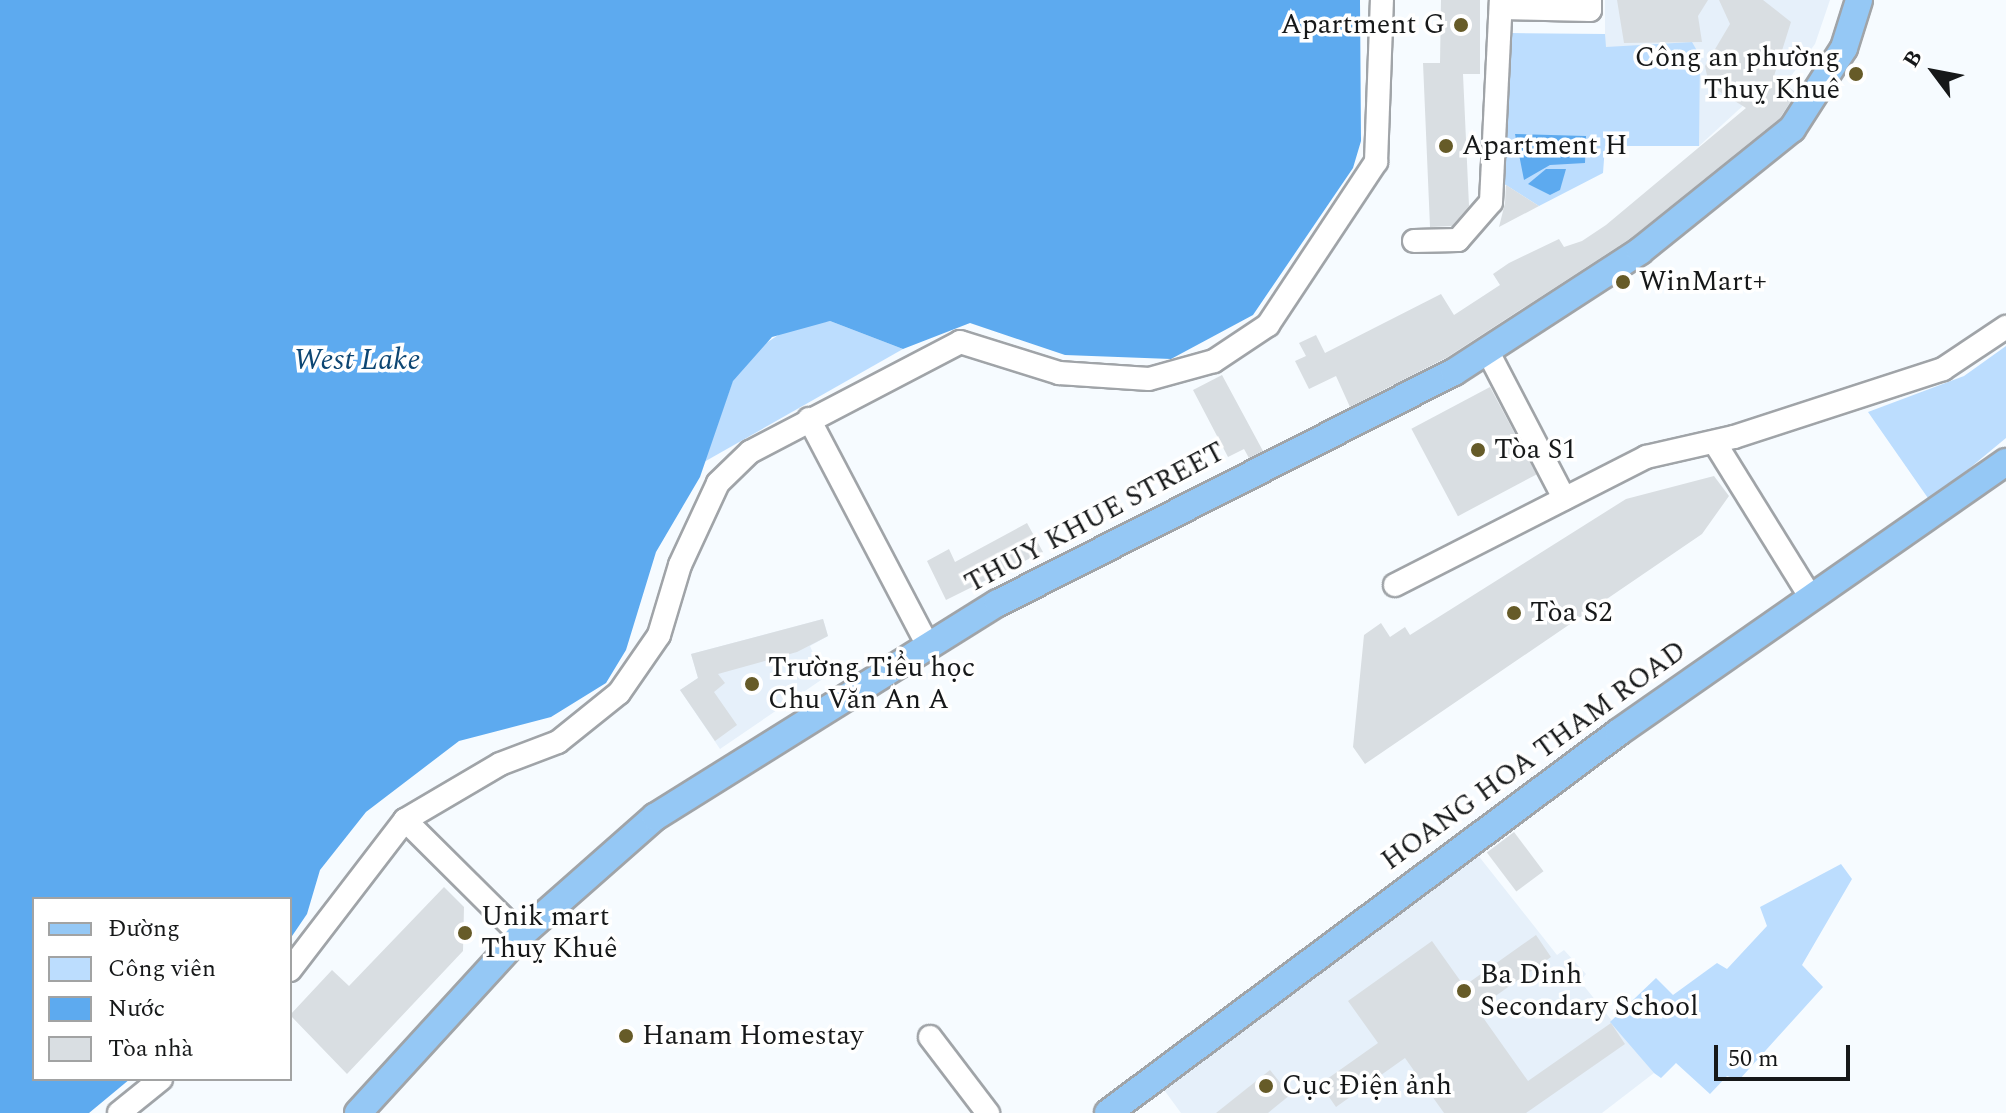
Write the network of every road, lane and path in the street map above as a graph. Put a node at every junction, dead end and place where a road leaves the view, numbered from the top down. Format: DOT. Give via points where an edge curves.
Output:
graph roads {
  1 [pos="1382,0"];
  2 [pos="1590,0"];
  3 [pos="1859,0"];
  4 [pos="1501,4"];
  5 [pos="1414,241"];
  6 [pos="2006,327"];
  7 [pos="1488,352"];
  8 [pos="809,419"];
  9 [pos="1715,443"];
  10 [pos="2006,462"];
  11 [pos="1564,498"];
  12 [pos="1395,585"];
  13 [pos="1810,596"];
  14 [pos="927,644"];
  15 [pos="405,820"];
  16 [pos="521,935"];
  17 [pos="292,967"];
  18 [pos="930,1037"];
  19 [pos="159,1081"];
  20 [pos="119,1113"];
  21 [pos="358,1113"];
  22 [pos="988,1113"];
  23 [pos="1108,1113"];
  1 -- 8 [label="street" via="1376,162 1293,292 1247,342 1182,375 1149,379 1059,373 960,342"];
  2 -- 4 [label="street" via="1590,10"];
  3 -- 7 [label="main road, THUY KHUE STREET" via="1844,48 1810,105 1770,150 1600,280"];
  4 -- 5 [label="street" via="1491,202 1458,240"];
  6 -- 9 [label="street" via="1943,369"];
  7 -- 11 [label="street"];
  7 -- 14 [label="main road, THUY KHUE STREET"];
  8 -- 14 [label="street"];
  8 -- 15 [label="street" via="750,452 718,483 680,565 659,635 619,693 558,742 500,764"];
  9 -- 11 [label="street" via="1646,457"];
  9 -- 13 [label="street"];
  10 -- 13 [label="main road, HOANG HOA THAM ROAD"];
  11 -- 12 [label="street"];
  13 -- 23 [label="main road, HOANG HOA THAM ROAD"];
  14 -- 16 [label="main road, THUY KHUE STREET" via="655,817"];
  15 -- 16 [label="street"];
  15 -- 17 [label="street"];
  16 -- 21 [label="main road, THUY KHUE STREET"];
  18 -- 22 [label="street"];
  19 -- 20 [label="street"];
}
